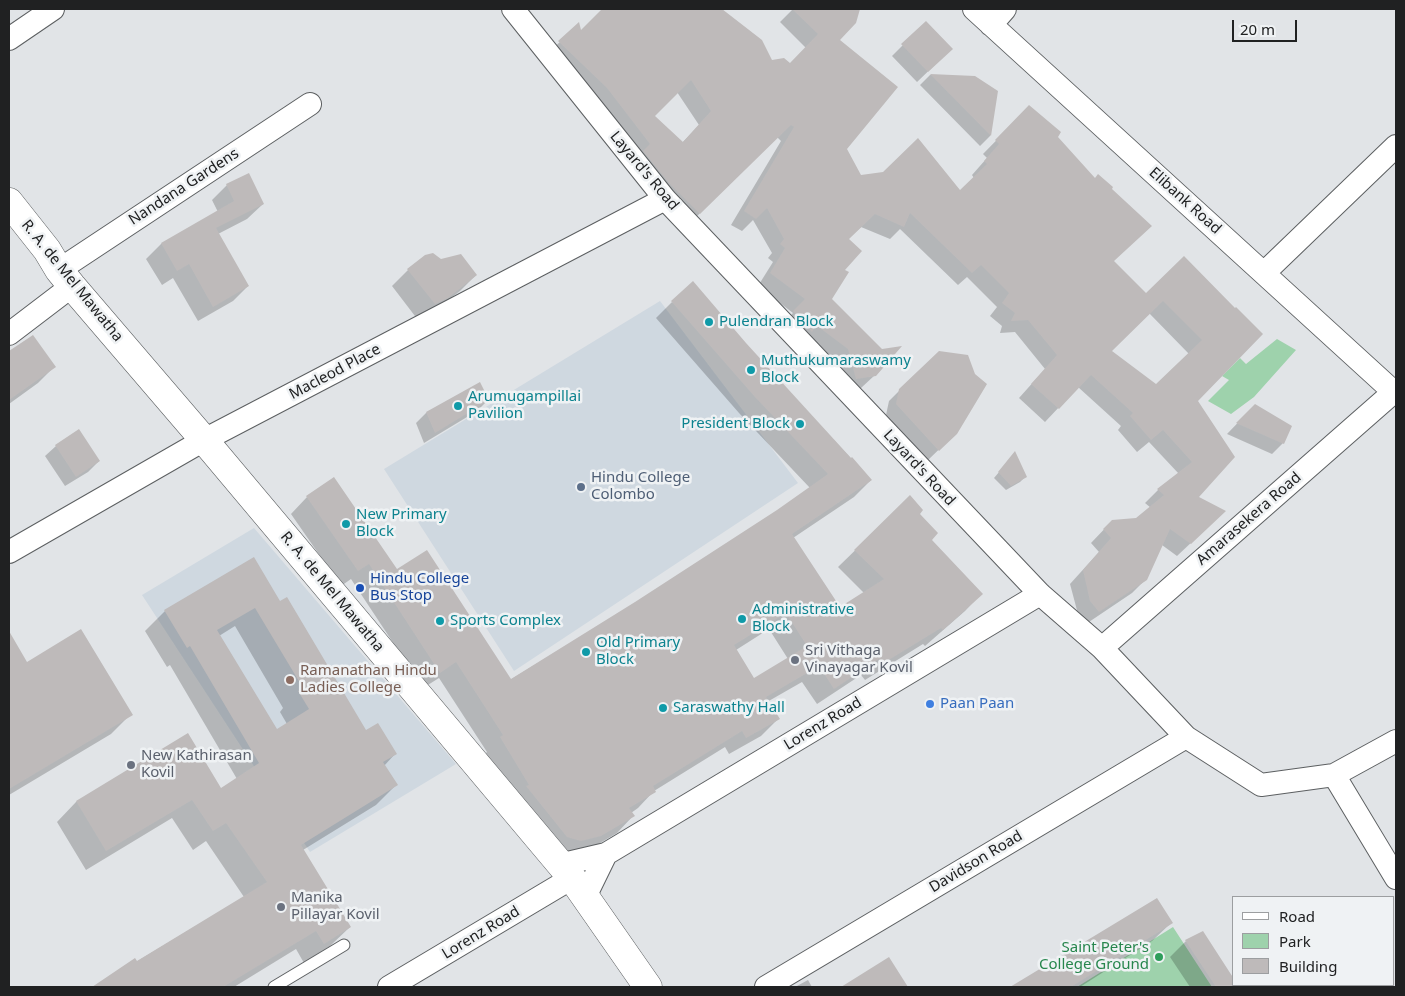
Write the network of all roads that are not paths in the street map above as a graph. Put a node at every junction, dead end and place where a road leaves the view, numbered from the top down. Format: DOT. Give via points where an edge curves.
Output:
graph roads {
  1 [pos="53,9"];
  2 [pos="513,9"];
  3 [pos="974,9"];
  4 [pos="998,17"];
  5 [pos="9,39"];
  6 [pos="310,104"];
  7 [pos="1396,146"];
  8 [pos="665,198"];
  9 [pos="9,202"];
  10 [pos="1264,273"];
  11 [pos="65,278"];
  12 [pos="9,334"];
  13 [pos="1395,392"];
  14 [pos="204,440"];
  15 [pos="9,552"];
  16 [pos="1040,594"];
  17 [pos="1102,648"];
  18 [pos="1186,737"];
  19 [pos="1396,741"];
  20 [pos="1334,775"];
  21 [pos="606,854"];
  22 [pos="1396,878"];
  23 [pos="572,880"];
  24 [pos="344,945"];
  25 [pos="291,977"];
  26 [pos="274,987"];
  27 [pos="298,987"];
  28 [pos="389,987"];
  29 [pos="648,987"];
  30 [pos="766,987"];
  1 -- 5 [label="street"];
  2 -- 8 [label="street, Layard's Road"];
  3 -- 4 [label="street, Elibank Road"];
  4 -- 10 [label="street, Elibank Road"];
  6 -- 11 [label="street, Nandana Gardens"];
  7 -- 10 [label="street"];
  8 -- 14 [label="street, Macleod Place"];
  8 -- 16 [label="street, Layard's Road"];
  9 -- 11 [label="highway, R. A. de Mel Mawatha"];
  10 -- 13 [label="street, Elibank Road"];
  11 -- 12 [label="street, Nandana Gardens"];
  11 -- 14 [label="highway, R. A. de Mel Mawatha"];
  13 -- 17 [label="street, Amarasekera Road"];
  14 -- 15 [label="street, Macleod Place"];
  14 -- 23 [label="highway, R. A. de Mel Mawatha"];
  16 -- 17 [label="street, Layard's Road"];
  16 -- 21 [label="street, Lorenz Road"];
  17 -- 18 [label="street, Layard's Road"];
  18 -- 20 [label="street, Layard's Road" via="1261,785"];
  18 -- 30 [label="street, Davidson Road"];
  19 -- 20 [label="street, Layard's Road"];
  20 -- 22 [label="street"];
  21 -- 23 [label="street, Lorenz Road"];
  21 -- 23 [label="street"];
  23 -- 28 [label="street, Lorenz Road"];
  23 -- 29 [label="highway, R. A. de Mel Mawatha"];
  24 -- 25 [label="lane"];
  25 -- 26 [label="lane"];
  25 -- 27 [label="lane"];
}
